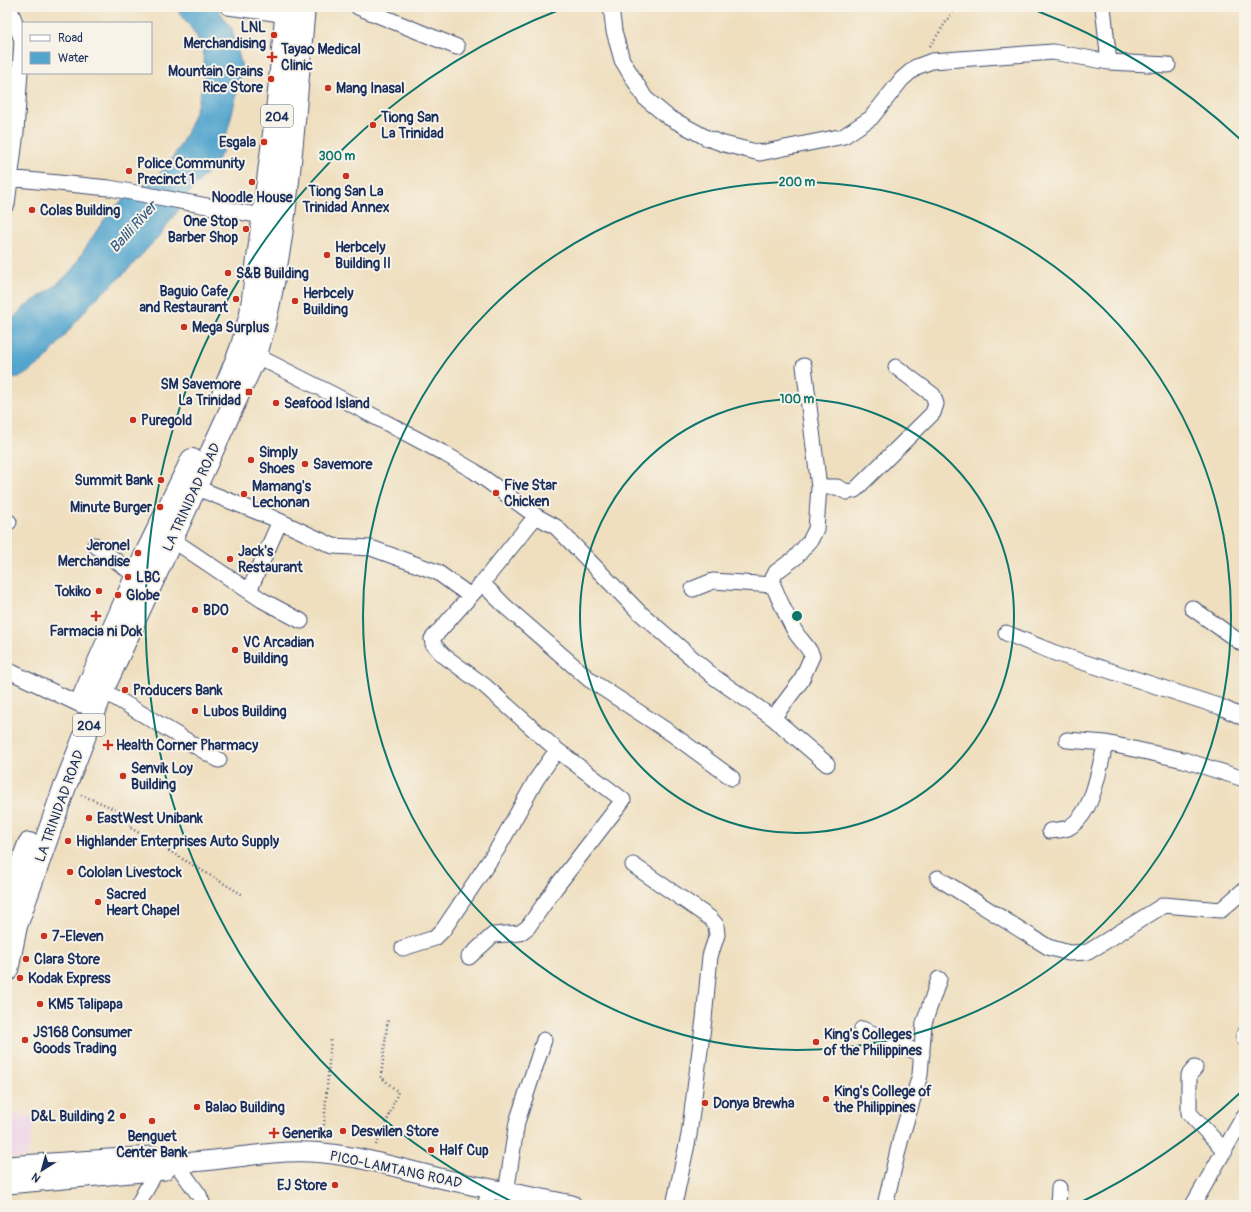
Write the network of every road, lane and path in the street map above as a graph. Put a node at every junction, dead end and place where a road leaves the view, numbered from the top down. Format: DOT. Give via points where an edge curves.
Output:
graph roads {
  1 [pos="9,7"];
  2 [pos="228,7"];
  3 [pos="358,7"];
  4 [pos="611,7"];
  5 [pos="956,7"];
  6 [pos="1103,7"];
  7 [pos="295,11"];
  8 [pos="457,47"];
  9 [pos="1109,62"];
  10 [pos="13,64"];
  11 [pos="1168,65"];
  12 [pos="916,67"];
  13 [pos="9,178"];
  14 [pos="7,204"];
  15 [pos="273,218"];
  16 [pos="248,352"];
  17 [pos="804,366"];
  18 [pos="896,367"];
  19 [pos="188,485"];
  20 [pos="819,487"];
  21 [pos="536,516"];
  22 [pos="280,521"];
  23 [pos="164,534"];
  24 [pos="95,545"];
  25 [pos="143,580"];
  26 [pos="482,583"];
  27 [pos="773,585"];
  28 [pos="693,589"];
  29 [pos="249,591"];
  30 [pos="469,596"];
  31 [pos="1192,608"];
  32 [pos="301,621"];
  33 [pos="1006,633"];
  34 [pos="1244,645"];
  35 [pos="7,670"];
  36 [pos="96,686"];
  37 [pos="81,705"];
  38 [pos="773,718"];
  39 [pos="1244,718"];
  40 [pos="1067,740"];
  41 [pos="1106,742"];
  42 [pos="557,750"];
  43 [pos="219,760"];
  44 [pos="827,764"];
  45 [pos="732,778"];
  46 [pos="1244,778"];
  47 [pos="64,789"];
  48 [pos="1050,831"];
  49 [pos="633,865"];
  50 [pos="938,878"];
  51 [pos="1244,890"];
  52 [pos="243,896"];
  53 [pos="7,903"];
  54 [pos="12,924"];
  55 [pos="402,948"];
  56 [pos="469,956"];
  57 [pos="7,970"];
  58 [pos="939,979"];
  59 [pos="388,1018"];
  60 [pos="862,1029"];
  61 [pos="331,1038"];
  62 [pos="544,1040"];
  63 [pos="922,1054"];
  64 [pos="1195,1068"];
  65 [pos="1244,1116"];
  66 [pos="1225,1151"];
  67 [pos="322,1153"];
  68 [pos="368,1161"];
  69 [pos="165,1164"];
  70 [pos="7,1166"];
  71 [pos="7,1184"];
  72 [pos="1059,1188"];
  73 [pos="494,1196"];
  74 [pos="138,1205"];
  75 [pos="203,1205"];
  76 [pos="572,1205"];
  77 [pos="674,1205"];
  78 [pos="885,1205"];
  79 [pos="1058,1205"];
  80 [pos="1193,1205"];
  1 -- 10 [label="street" via="22,40"];
  2 -- 7 [label="street"];
  3 -- 8 [label="street"];
  4 -- 12 [label="street" via="622,60 645,98 658,110 685,127 742,150 760,153 844,136 871,118 902,79"];
  5 -- 12 [label="path"];
  6 -- 9 [label="street"];
  7 -- 15 [label="highway, LA TRINIDAD ROAD / 204"];
  9 -- 11 [label="street"];
  9 -- 12 [label="street" via="1053,52 944,59"];
  10 -- 13 [label="street" via="16,132"];
  13 -- 14 [label="street"];
  13 -- 15 [label="street" via="109,188"];
  15 -- 16 [label="highway, LA TRINIDAD ROAD / 204" via="267,318"];
  16 -- 19 [label="highway, LA TRINIDAD ROAD / 204"];
  16 -- 21 [label="street" via="445,454 474,471"];
  17 -- 20 [label="street"];
  18 -- 20 [label="street" via="933,395 936,404 933,413 855,490 847,492 837,487"];
  19 -- 22 [label="street"];
  19 -- 23 [label="highway, LA TRINIDAD ROAD / 204"];
  20 -- 27 [label="street" via="816,528 810,541 795,558 776,572"];
  21 -- 26 [label="street"];
  21 -- 38 [label="street" via="556,527 638,611 714,676"];
  22 -- 29 [label="street"];
  22 -- 30 [label="street" via="333,546 371,548 437,572"];
  23 -- 25 [label="highway, LA TRINIDAD ROAD / 204"];
  23 -- 29 [label="street"];
  24 -- 25 [label="street"];
  25 -- 36 [label="highway, LA TRINIDAD ROAD / 204"];
  26 -- 30 [label="street"];
  26 -- 45 [label="street" via="590,680 672,734"];
  27 -- 28 [label="street" via="713,581"];
  27 -- 38 [label="street" via="798,637 812,656 801,681"];
  29 -- 32 [label="street"];
  30 -- 42 [label="street" via="435,634 432,639 434,644 443,656 485,686"];
  31 -- 34 [label="street"];
  33 -- 39 [label="street" via="1055,653 1221,707"];
  35 -- 37 [label="street"];
  36 -- 37 [label="highway, LA TRINIDAD ROAD / 204"];
  36 -- 43 [label="street"];
  36 -- 47 [label="highway, LA TRINIDAD ROAD / 204"];
  37 -- 53 [label="highway, LA TRINIDAD ROAD / 204"];
  38 -- 44 [label="street"];
  40 -- 41 [label="street"];
  41 -- 46 [label="street" via="1184,760"];
  41 -- 48 [label="street" via="1097,782 1082,815 1067,828"];
  42 -- 55 [label="street" via="536,780 498,848 443,930 435,938"];
  42 -- 56 [label="street" via="623,800 528,927 520,933 493,935"];
  47 -- 52 [label="path" via="106,805 134,820 129,827"];
  47 -- 54 [label="highway, LA TRINIDAD ROAD / 204"];
  49 -- 77 [label="street" via="710,918 716,925 717,935 710,956 690,1128"];
  50 -- 51 [label="street" via="1048,948 1069,953 1088,952 1164,905 1221,910"];
  54 -- 57 [label="highway, LA TRINIDAD ROAD / 204"];
  58 -- 63 [label="street" via="924,1023"];
  59 -- 68 [label="path" via="381,1077 398,1092"];
  60 -- 63 [label="street"];
  61 -- 67 [label="path"];
  62 -- 73 [label="street"];
  63 -- 78 [label="street" via="920,1075"];
  64 -- 66 [label="street" via="1189,1075 1189,1113"];
  65 -- 66 [label="street"];
  66 -- 80 [label="street"];
  67 -- 68 [label="main road, PICO-LAMTANG ROAD"];
  67 -- 69 [label="main road, PICO-LAMTANG ROAD" via="264,1153"];
  68 -- 73 [label="main road, PICO-LAMTANG ROAD"];
  69 -- 70 [label="main road, PICO-LAMTANG ROAD"];
  69 -- 71 [label="main road, PICO-LAMTANG ROAD"];
  69 -- 74 [label="street"];
  69 -- 75 [label="street" via="199,1195"];
  72 -- 79 [label="street"];
  73 -- 76 [label="main road, PICO-LAMTANG ROAD"];
}
